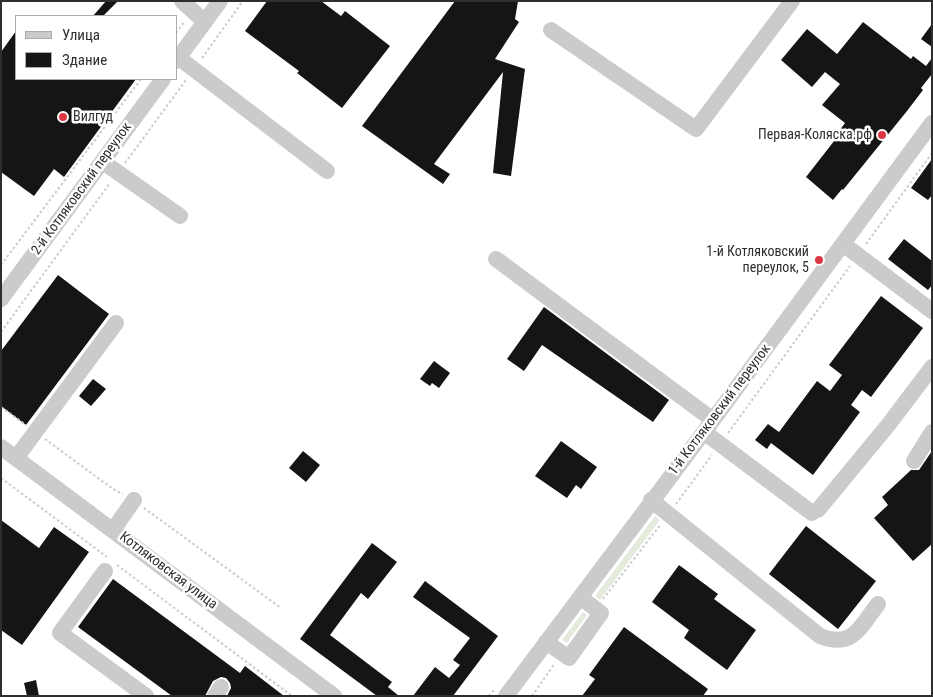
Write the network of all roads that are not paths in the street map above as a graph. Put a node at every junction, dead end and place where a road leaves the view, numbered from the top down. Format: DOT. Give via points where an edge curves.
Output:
graph roads {
  1 [pos="220,1"];
  2 [pos="792,1"];
  3 [pos="181,8"];
  4 [pos="205,22"];
  5 [pos="551,30"];
  6 [pos="178,59"];
  7 [pos="162,80"];
  8 [pos="932,123"];
  9 [pos="103,162"];
  10 [pos="327,171"];
  11 [pos="180,216"];
  12 [pos="843,244"];
  13 [pos="496,260"];
  14 [pos="1,299"];
  15 [pos="932,311"];
  16 [pos="116,323"];
  17 [pos="932,367"];
  18 [pos="708,426"];
  19 [pos="932,432"];
  20 [pos="1,447"];
  21 [pos="16,458"];
  22 [pos="914,460"];
  23 [pos="134,500"];
  24 [pos="651,500"];
  25 [pos="114,530"];
  26 [pos="110,564"];
  27 [pos="580,597"];
  28 [pos="878,604"];
  29 [pos="546,642"];
  30 [pos="330,693"];
  31 [pos="146,696"];
  32 [pos="506,696"];
  1 -- 4 [label="street"];
  2 -- 5 [label="street" via="696,129"];
  3 -- 4 [label="street"];
  4 -- 6 [label="street"];
  6 -- 10 [label="street"];
  7 -- 9 [label="street, 2-й Котляковский переулок"];
  8 -- 12 [label="street, 1-й Котляковский переулок"];
  9 -- 11 [label="street"];
  9 -- 14 [label="street, 2-й Котляковский переулок"];
  12 -- 15 [label="street"];
  12 -- 18 [label="street, 1-й Котляковский переулок"];
  13 -- 18 [label="street"];
  16 -- 21 [label="street"];
  17 -- 18 [label="street" via="815,512 720,444"];
  18 -- 24 [label="street, 1-й Котляковский переулок"];
  19 -- 22 [label="street"];
  20 -- 21 [label="street, Котляковская улица"];
  21 -- 25 [label="street, Котляковская улица"];
  23 -- 25 [label="street"];
  24 -- 27 [label="street, 1-й Котляковский переулок"];
  24 -- 28 [label="street" via="820,636 833,641 854,636"];
  25 -- 30 [label="street, Котляковская улица"];
  26 -- 31 [label="street" via="60,632"];
  27 -- 29 [label="street, 1-й Котляковский переулок"];
  27 -- 29 [label="street" via="601,613 565,659"];
  29 -- 32 [label="street, 1-й Котляковский переулок"];
}
